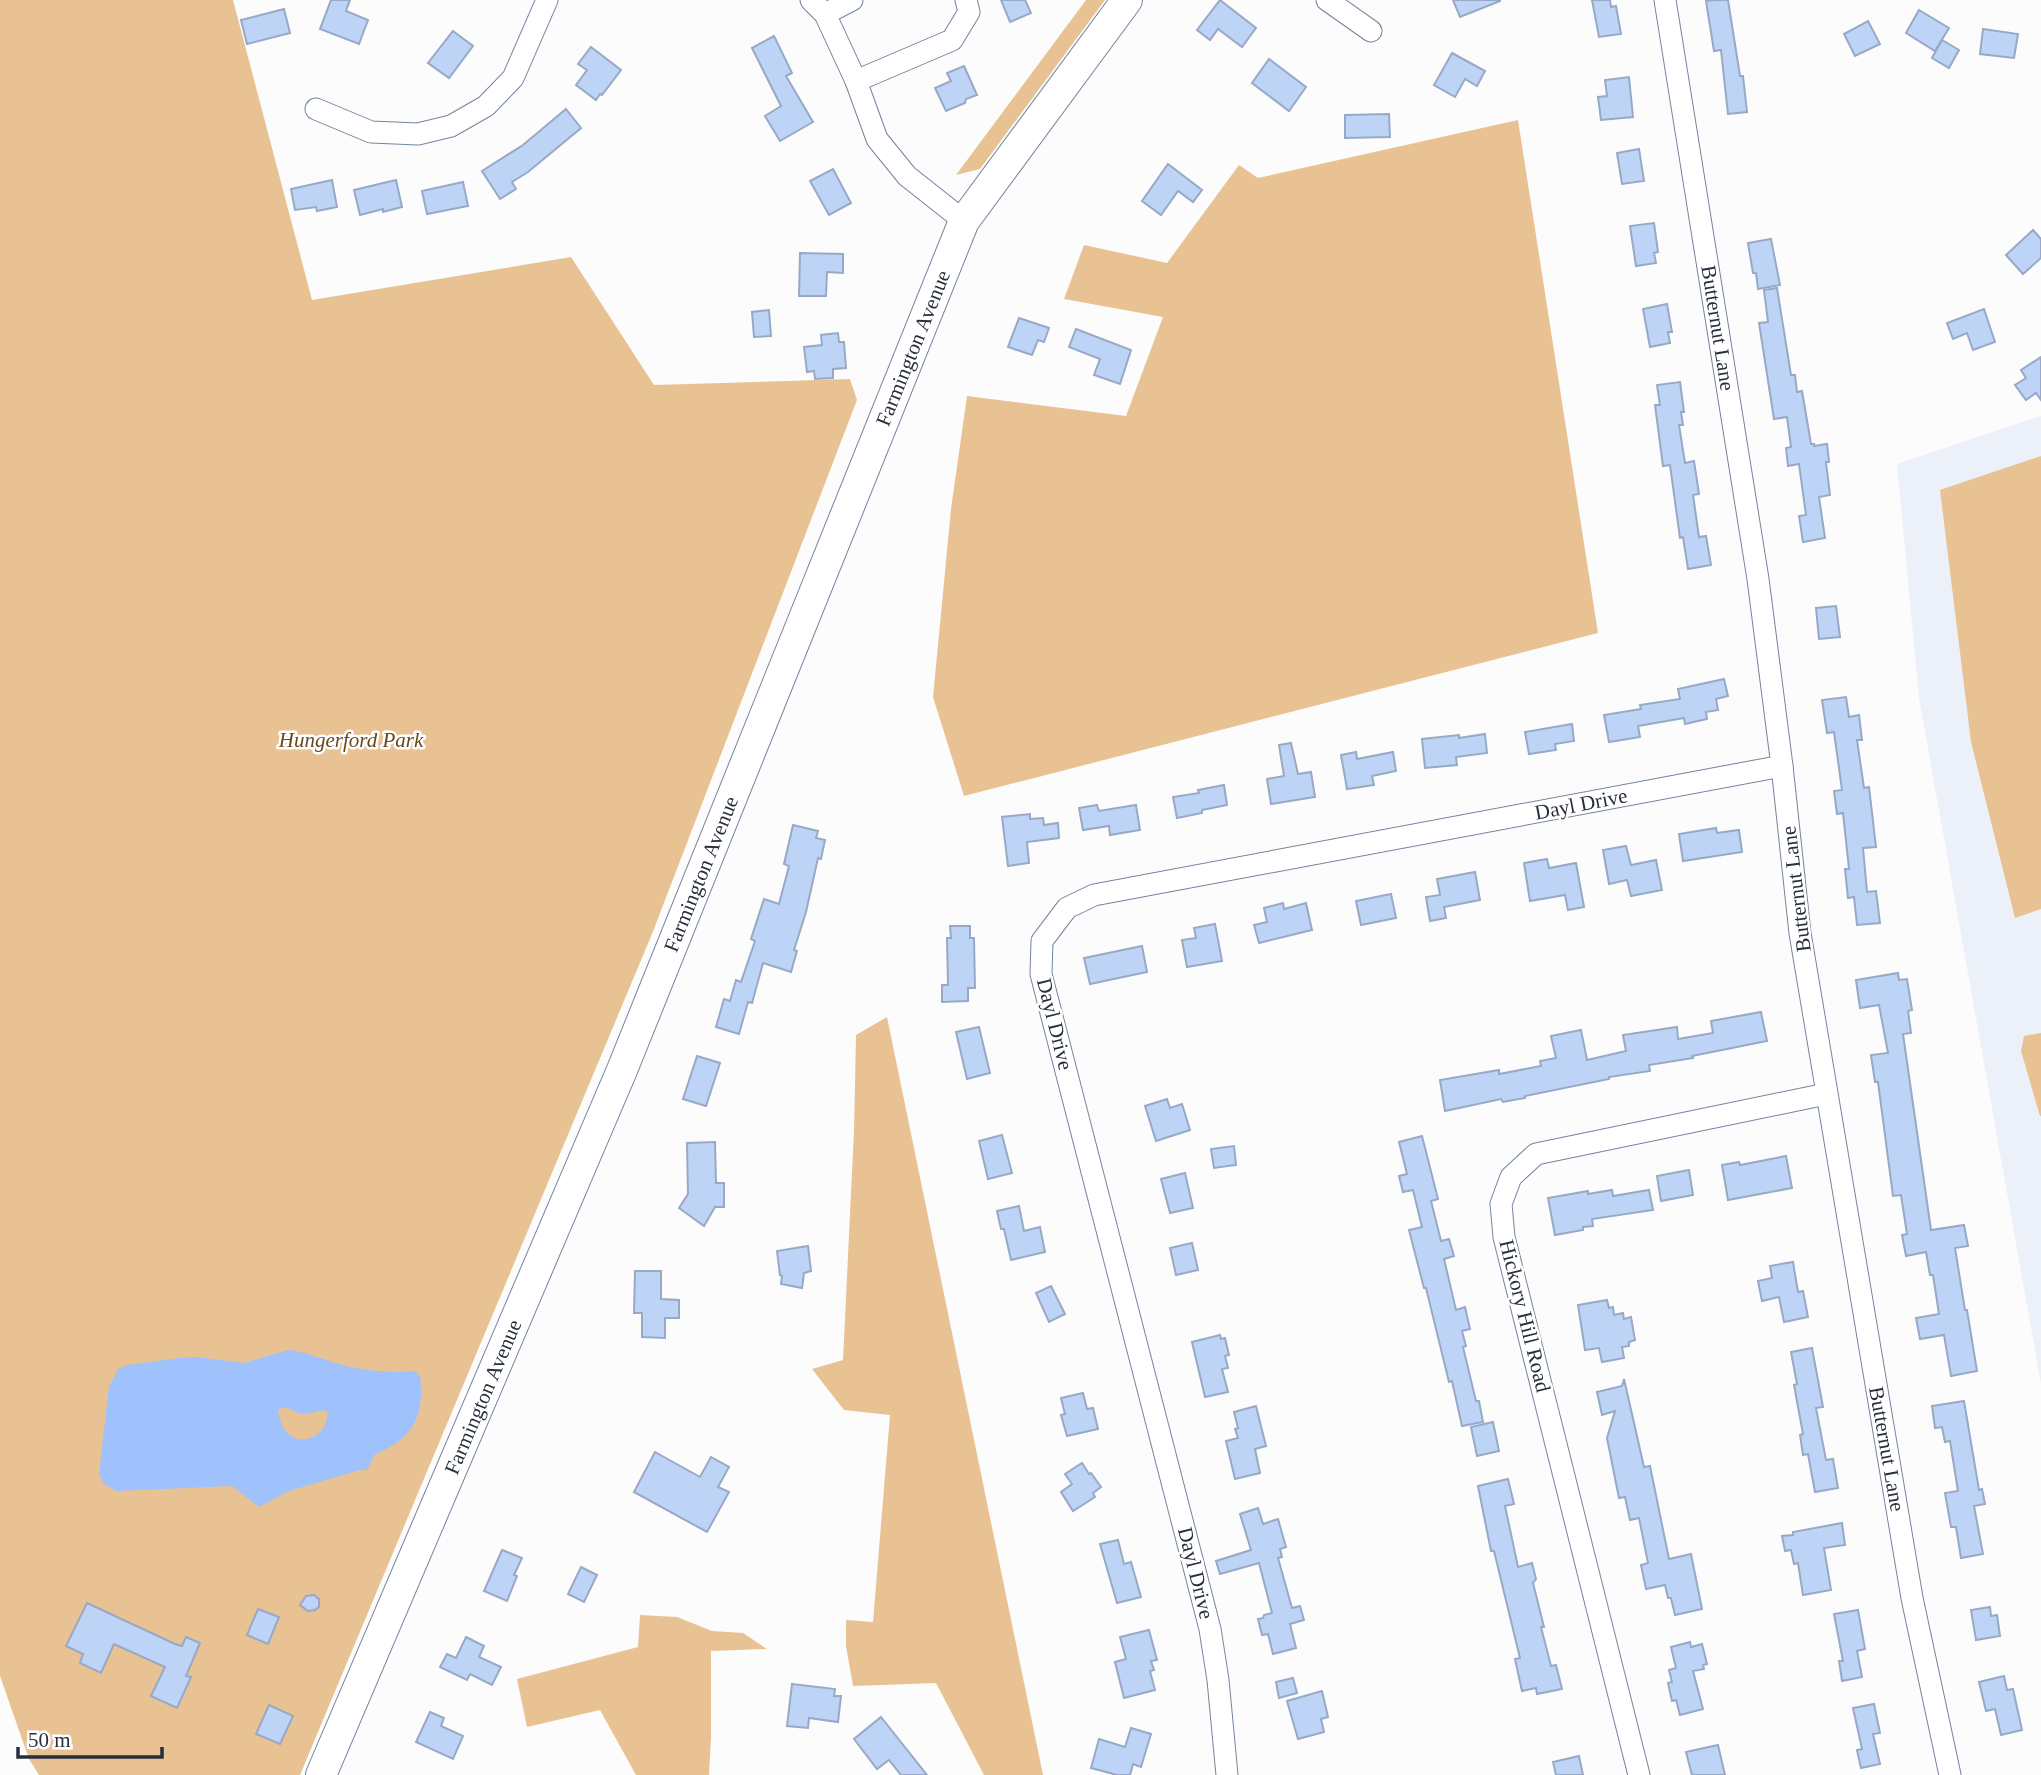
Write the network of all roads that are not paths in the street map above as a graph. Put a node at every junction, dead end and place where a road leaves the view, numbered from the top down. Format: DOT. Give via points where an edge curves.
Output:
graph roads {
  1 [pos="547,0"];
  2 [pos="852,0"];
  3 [pos="966,0"];
  4 [pos="1127,0"];
  5 [pos="1327,0"];
  6 [pos="1665,0"];
  7 [pos="818,7"];
  8 [pos="1371,31"];
  9 [pos="856,81"];
  10 [pos="316,109"];
  11 [pos="964,221"];
  12 [pos="1782,766"];
  13 [pos="1826,1094"];
  14 [pos="321,1775"];
  15 [pos="1227,1775"];
  16 [pos="1639,1775"];
  17 [pos="1950,1775"];
  1 -- 10 [label="street" via="513,78 486,106 451,126 418,134 370,132"];
  2 -- 7 [label="street"];
  3 -- 9 [label="street" via="969,12 952,40"];
  4 -- 11 [label="main road, Farmington Avenue"];
  5 -- 8 [label="street"];
  6 -- 12 [label="street, Butternut Lane" via="1758,579"];
  7 -- 9 [label="street"];
  9 -- 11 [label="street" via="877,139 907,176"];
  11 -- 14 [label="main road, Farmington Avenue" via="622,1070"];
  12 -- 13 [label="street, Butternut Lane" via="1800,933"];
  12 -- 15 [label="street, Dayl Drive" via="1094,895 1067,908 1042,941 1041,974 1210,1629"];
  13 -- 16 [label="street, Hickory Hill Road" via="1535,1154 1511,1177 1502,1203 1504,1237"];
  13 -- 17 [label="street, Butternut Lane" via="1912,1598"];
}
